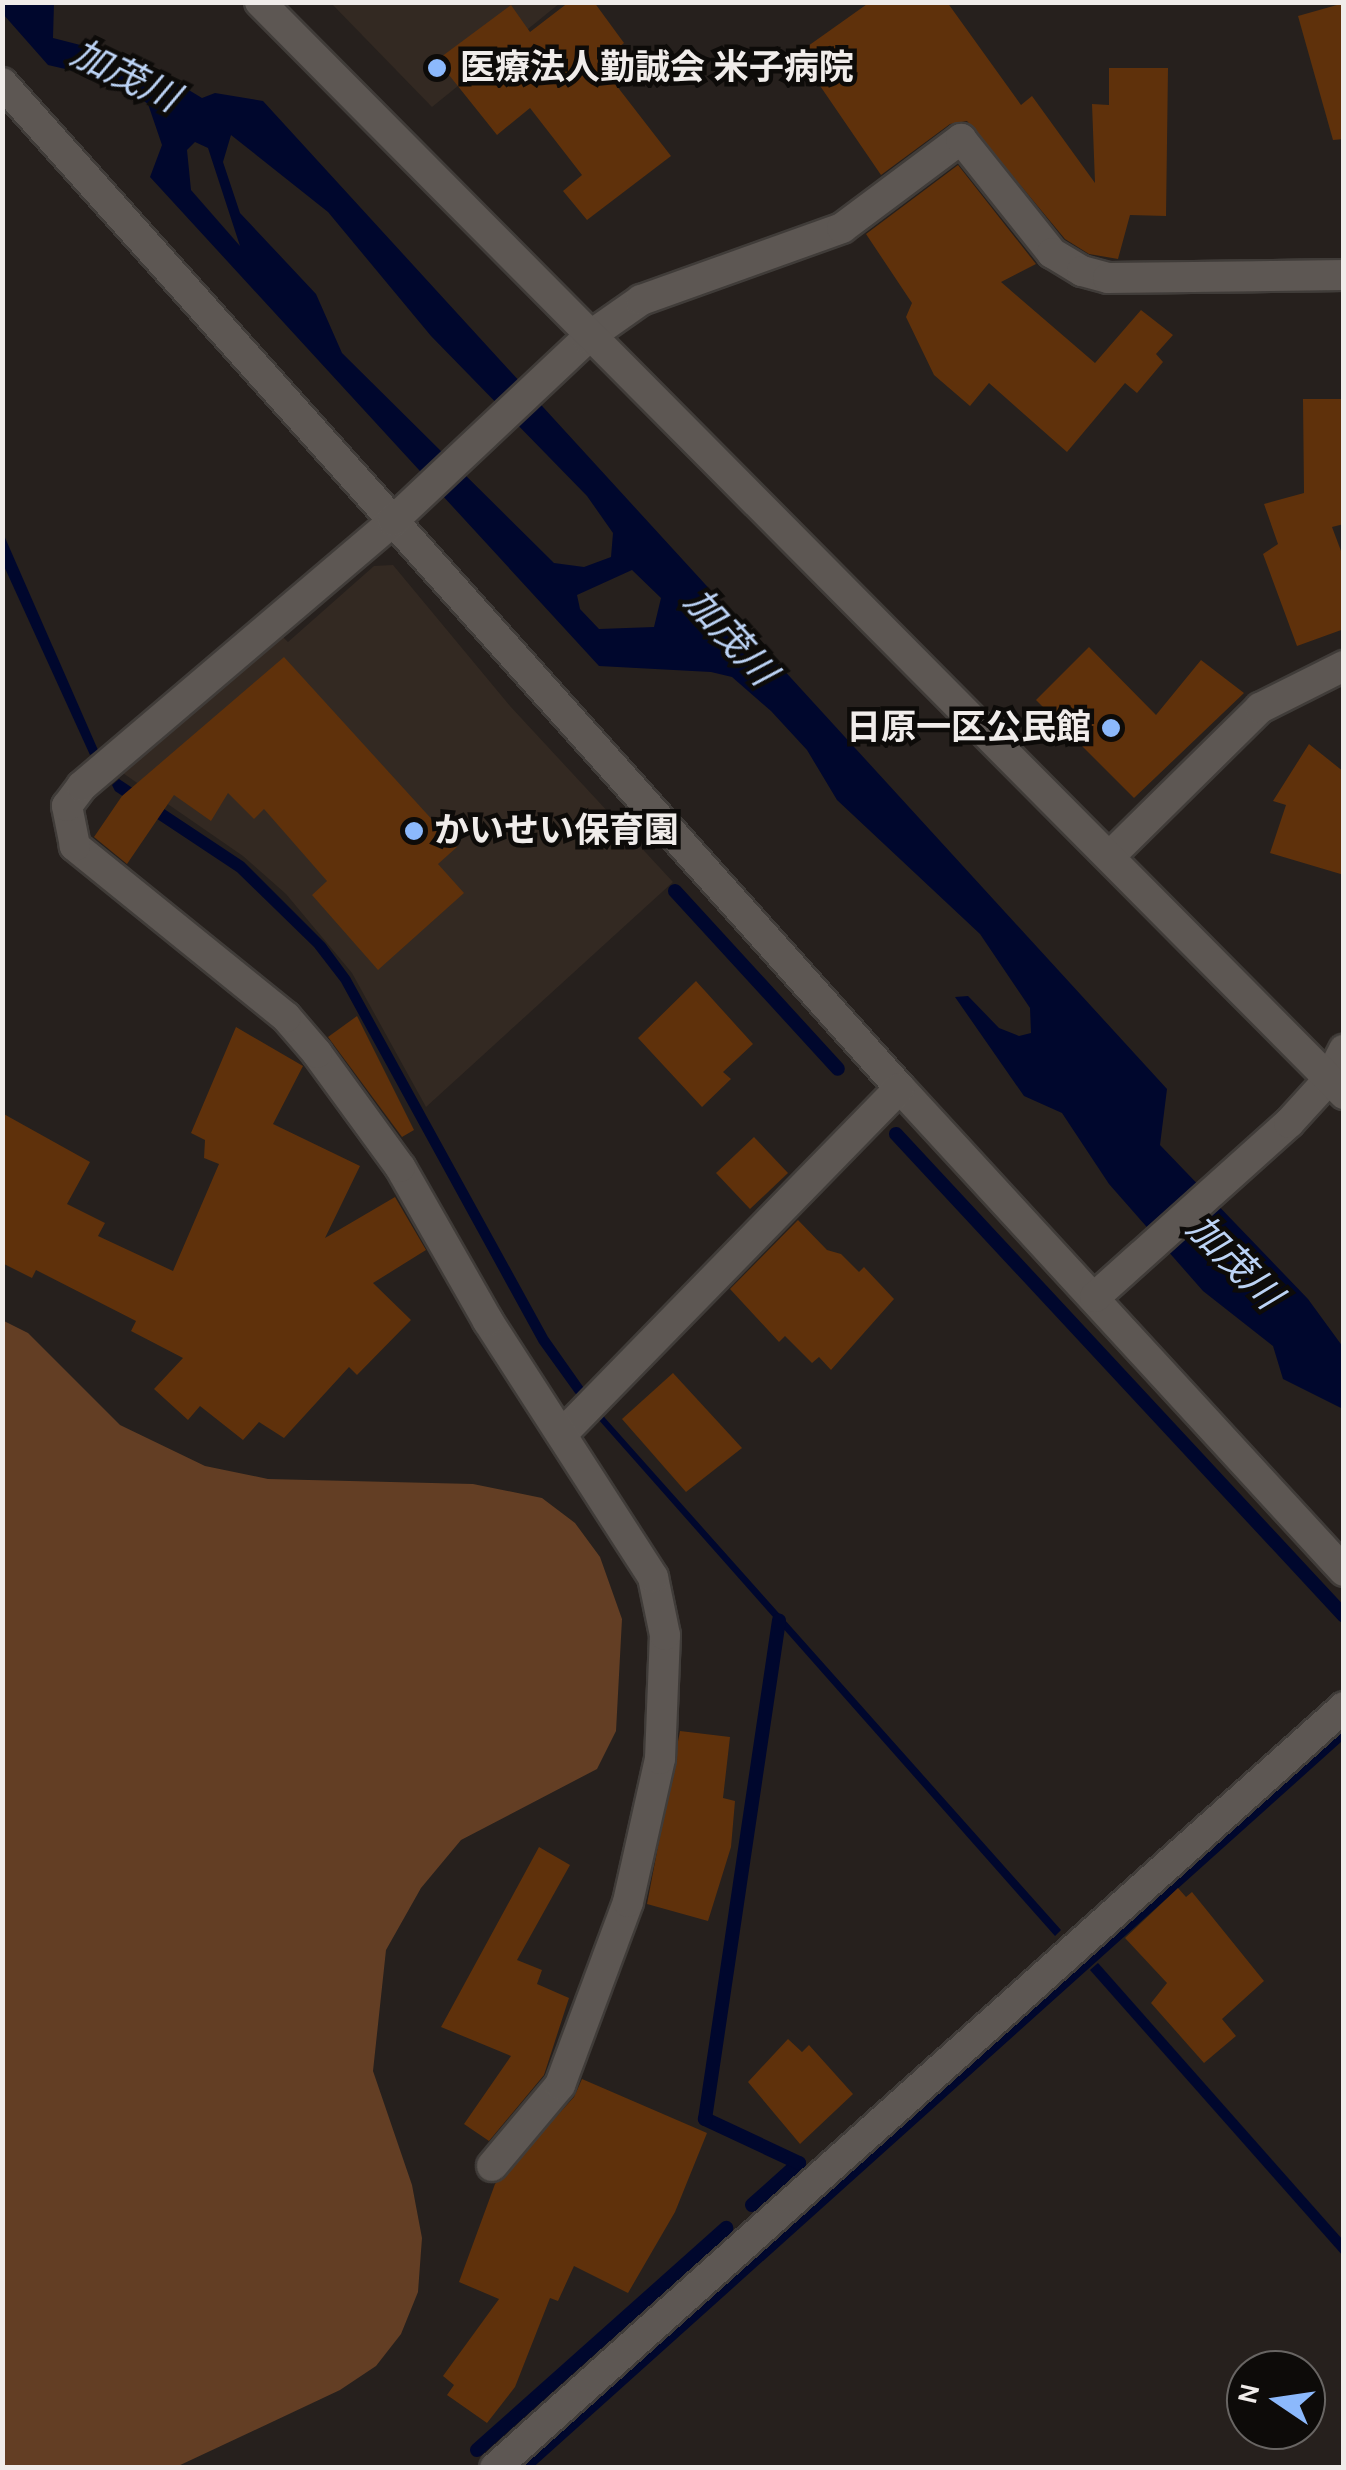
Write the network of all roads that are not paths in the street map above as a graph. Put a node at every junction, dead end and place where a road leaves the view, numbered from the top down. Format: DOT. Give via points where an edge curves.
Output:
graph roads {
  1 [pos="260,2"];
  2 [pos="2,83"];
  3 [pos="1344,275"];
  4 [pos="587,338"];
  5 [pos="404,510"];
  6 [pos="1344,666"];
  7 [pos="1110,856"];
  8 [pos="1344,1050"];
  9 [pos="1336,1086"];
  10 [pos="900,1088"];
  11 [pos="1095,1297"];
  12 [pos="583,1412"];
  13 [pos="1344,1571"];
  14 [pos="1344,1707"];
  15 [pos="492,2166"];
  16 [pos="494,2468"];
  1 -- 4 [label="street"];
  2 -- 5 [label="street"];
  3 -- 4 [label="street" via="1108,278 1082,271 1052,253 961,139 842,228 640,300"];
  4 -- 5 [label="street"];
  4 -- 7 [label="street"];
  5 -- 10 [label="street"];
  5 -- 12 [label="street" via="82,786 67,806 67,824 74,846 286,1017 318,1053 400,1167 488,1320"];
  6 -- 7 [label="street" via="1260,708"];
  7 -- 9 [label="street"];
  8 -- 9 [label="street"];
  9 -- 11 [label="street"];
  10 -- 11 [label="street"];
  10 -- 12 [label="street"];
  11 -- 13 [label="street"];
  12 -- 15 [label="street" via="653,1576 666,1635 660,1759 628,1902 560,2085"];
  14 -- 16 [label="street"];
}
